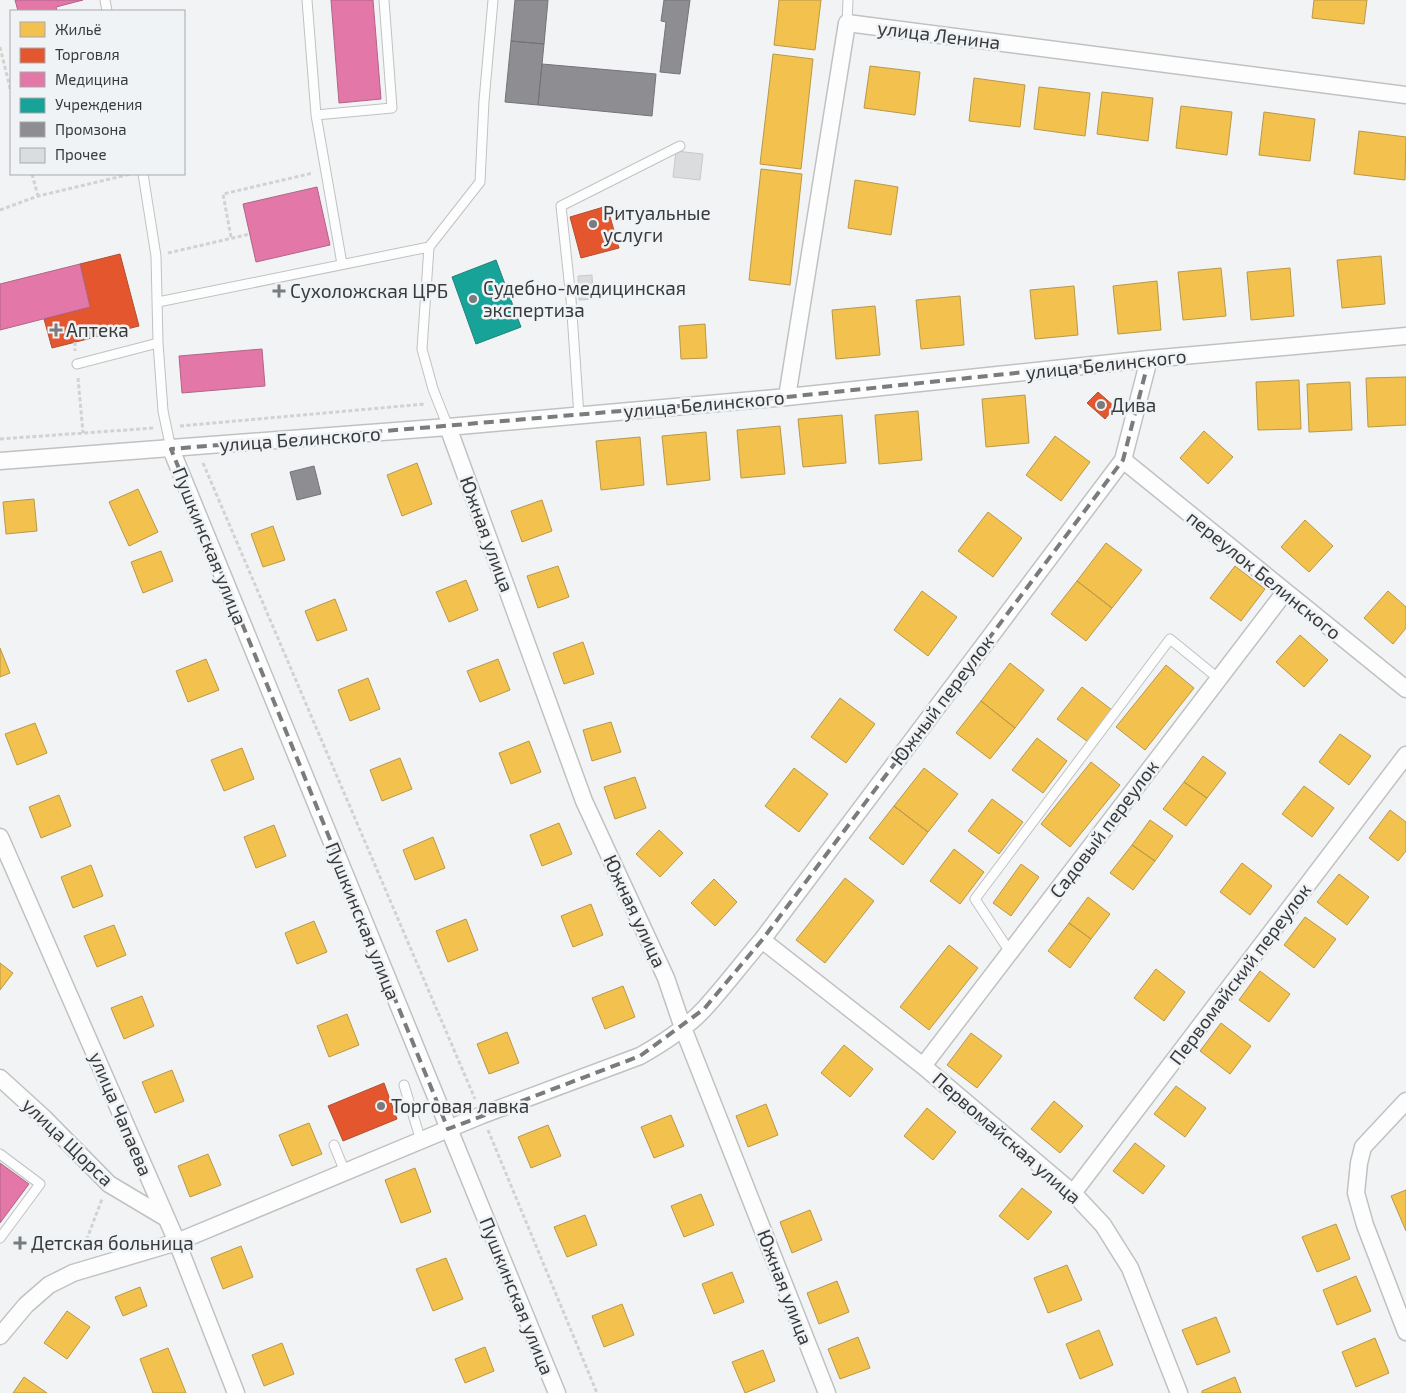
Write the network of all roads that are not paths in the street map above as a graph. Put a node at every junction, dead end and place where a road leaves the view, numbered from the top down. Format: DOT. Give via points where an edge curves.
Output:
graph roads {
  1 [pos="307,0"];
  2 [pos="384,0"];
  3 [pos="493,0"];
  4 [pos="848,0"];
  5 [pos="847,23"];
  6 [pos="1406,95"];
  7 [pos="316,115"];
  8 [pos="680,146"];
  9 [pos="142,175"];
  10 [pos="429,247"];
  11 [pos="342,264"];
  12 [pos="158,302"];
  13 [pos="1406,336"];
  14 [pos="158,344"];
  15 [pos="1149,359"];
  16 [pos="76,364"];
  17 [pos="787,397"];
  18 [pos="579,416"];
  19 [pos="448,428"];
  20 [pos="170,449"];
  21 [pos="1123,460"];
  22 [pos="0,462"];
  23 [pos="1285,592"];
  24 [pos="1219,679"];
  25 [pos="1406,690"];
  26 [pos="1406,755"];
  27 [pos="0,836"];
  28 [pos="762,940"];
  29 [pos="1010,952"];
  30 [pos="684,1028"];
  31 [pos="923,1066"];
  32 [pos="0,1078"];
  33 [pos="404,1085"];
  34 [pos="1406,1101"];
  35 [pos="448,1128"];
  36 [pos="421,1141"];
  37 [pos="334,1145"];
  38 [pos="0,1154"];
  39 [pos="345,1172"];
  40 [pos="1074,1193"];
  41 [pos="166,1218"];
  42 [pos="0,1238"];
  43 [pos="177,1242"];
  44 [pos="1406,1332"];
  45 [pos="0,1336"];
  46 [pos="236,1393"];
  47 [pos="557,1393"];
  48 [pos="827,1393"];
  49 [pos="1180,1393"];
  1 -- 7 [label="lane"];
  2 -- 7 [label="lane" via="392,108"];
  3 -- 10 [label="lane" via="480,182"];
  4 -- 5 [label="lane"];
  5 -- 6 [label="street, улица Ленина"];
  5 -- 17 [label="street"];
  7 -- 11 [label="lane"];
  8 -- 18 [label="lane" via="561,206"];
  9 -- 12 [label="lane" via="156,256"];
  10 -- 11 [label="lane"];
  10 -- 19 [label="lane" via="422,349"];
  11 -- 12 [label="lane"];
  12 -- 14 [label="lane"];
  13 -- 15 [label="street, улица Белинского"];
  14 -- 16 [label="lane"];
  14 -- 20 [label="lane" via="163,411"];
  15 -- 17 [label="street, улица Белинского"];
  15 -- 21 [label="street"];
  17 -- 18 [label="street, улица Белинского"];
  18 -- 19 [label="street, улица Белинского"];
  19 -- 20 [label="street, улица Белинского"];
  19 -- 30 [label="street, Южная улица" via="584,801 666,978"];
  20 -- 22 [label="street, улица Белинского"];
  20 -- 35 [label="street, Пушкинская улица"];
  21 -- 23 [label="street, переулок Белинского"];
  21 -- 28 [label="street, Южный переулок"];
  23 -- 24 [label="street, Садовый переулок"];
  23 -- 25 [label="street, переулок Белинского"];
  24 -- 29 [label="street, Садовый переулок"];
  24 -- 29 [label="lane" via="1170,639 975,899"];
  26 -- 40 [label="street, Первомайский переулок"];
  27 -- 41 [label="street, улица Чапаева"];
  28 -- 30 [label="street, Южный переулок"];
  28 -- 31 [label="street, Первомайская улица"];
  29 -- 31 [label="street, Садовый переулок"];
  30 -- 35 [label="street, Южный переулок" via="640,1056"];
  30 -- 48 [label="street, Южная улица"];
  31 -- 40 [label="street, Первомайская улица"];
  32 -- 41 [label="street, улица Щорса" via="109,1184"];
  33 -- 36 [label="lane"];
  34 -- 44 [label="street" via="1363,1147 1358,1163 1356,1193"];
  35 -- 36 [label="street, Южный переулок"];
  35 -- 47 [label="street, Пушкинская улица"];
  36 -- 39 [label="street, Южный переулок"];
  37 -- 39 [label="lane"];
  38 -- 42 [label="lane" via="40,1184"];
  39 -- 43 [label="street, Южный переулок"];
  40 -- 49 [label="street, Первомайская улица" via="1104,1225 1130,1268"];
  41 -- 43 [label="street, улица Чапаева"];
  43 -- 45 [label="street, Южный переулок" via="73,1273 49,1285 26,1305"];
  43 -- 46 [label="street, улица Чапаева"];
}
